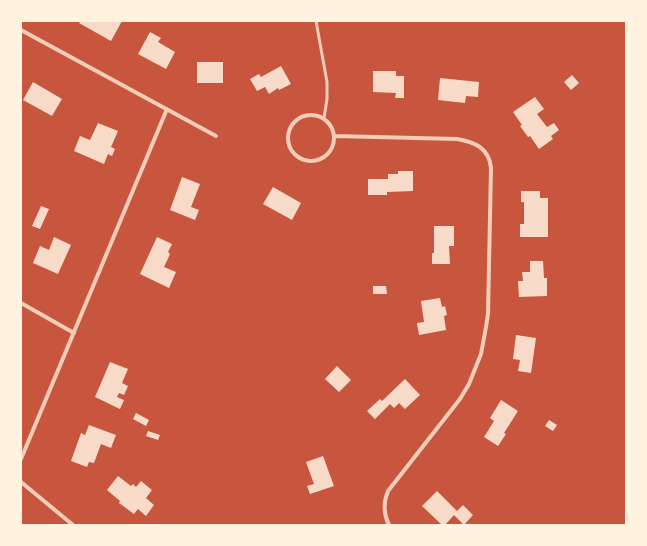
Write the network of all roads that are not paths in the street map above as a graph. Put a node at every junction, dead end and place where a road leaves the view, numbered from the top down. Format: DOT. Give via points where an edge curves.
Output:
graph roads {
  1 [pos="316,21"];
  2 [pos="21,30"];
  3 [pos="167,110"];
  4 [pos="324,118"];
  5 [pos="216,136"];
  6 [pos="335,136"];
  7 [pos="21,303"];
  8 [pos="74,333"];
  9 [pos="21,459"];
  10 [pos="21,482"];
  11 [pos="73,525"];
  12 [pos="389,525"];
  1 -- 4 [label="lane" via="327,82"];
  2 -- 3 [label="street"];
  3 -- 5 [label="street"];
  3 -- 8 [label="street"];
  4 -- 6 [label="street"];
  4 -- 6 [label="street" via="315,115 298,118 288,133 291,150 301,159 318,160 332,149"];
  6 -- 12 [label="street" via="457,139 484,149 491,161 488,314 481,354 460,399 388,491 384,513"];
  7 -- 8 [label="street"];
  8 -- 9 [label="street"];
  10 -- 11 [label="street"];
}
